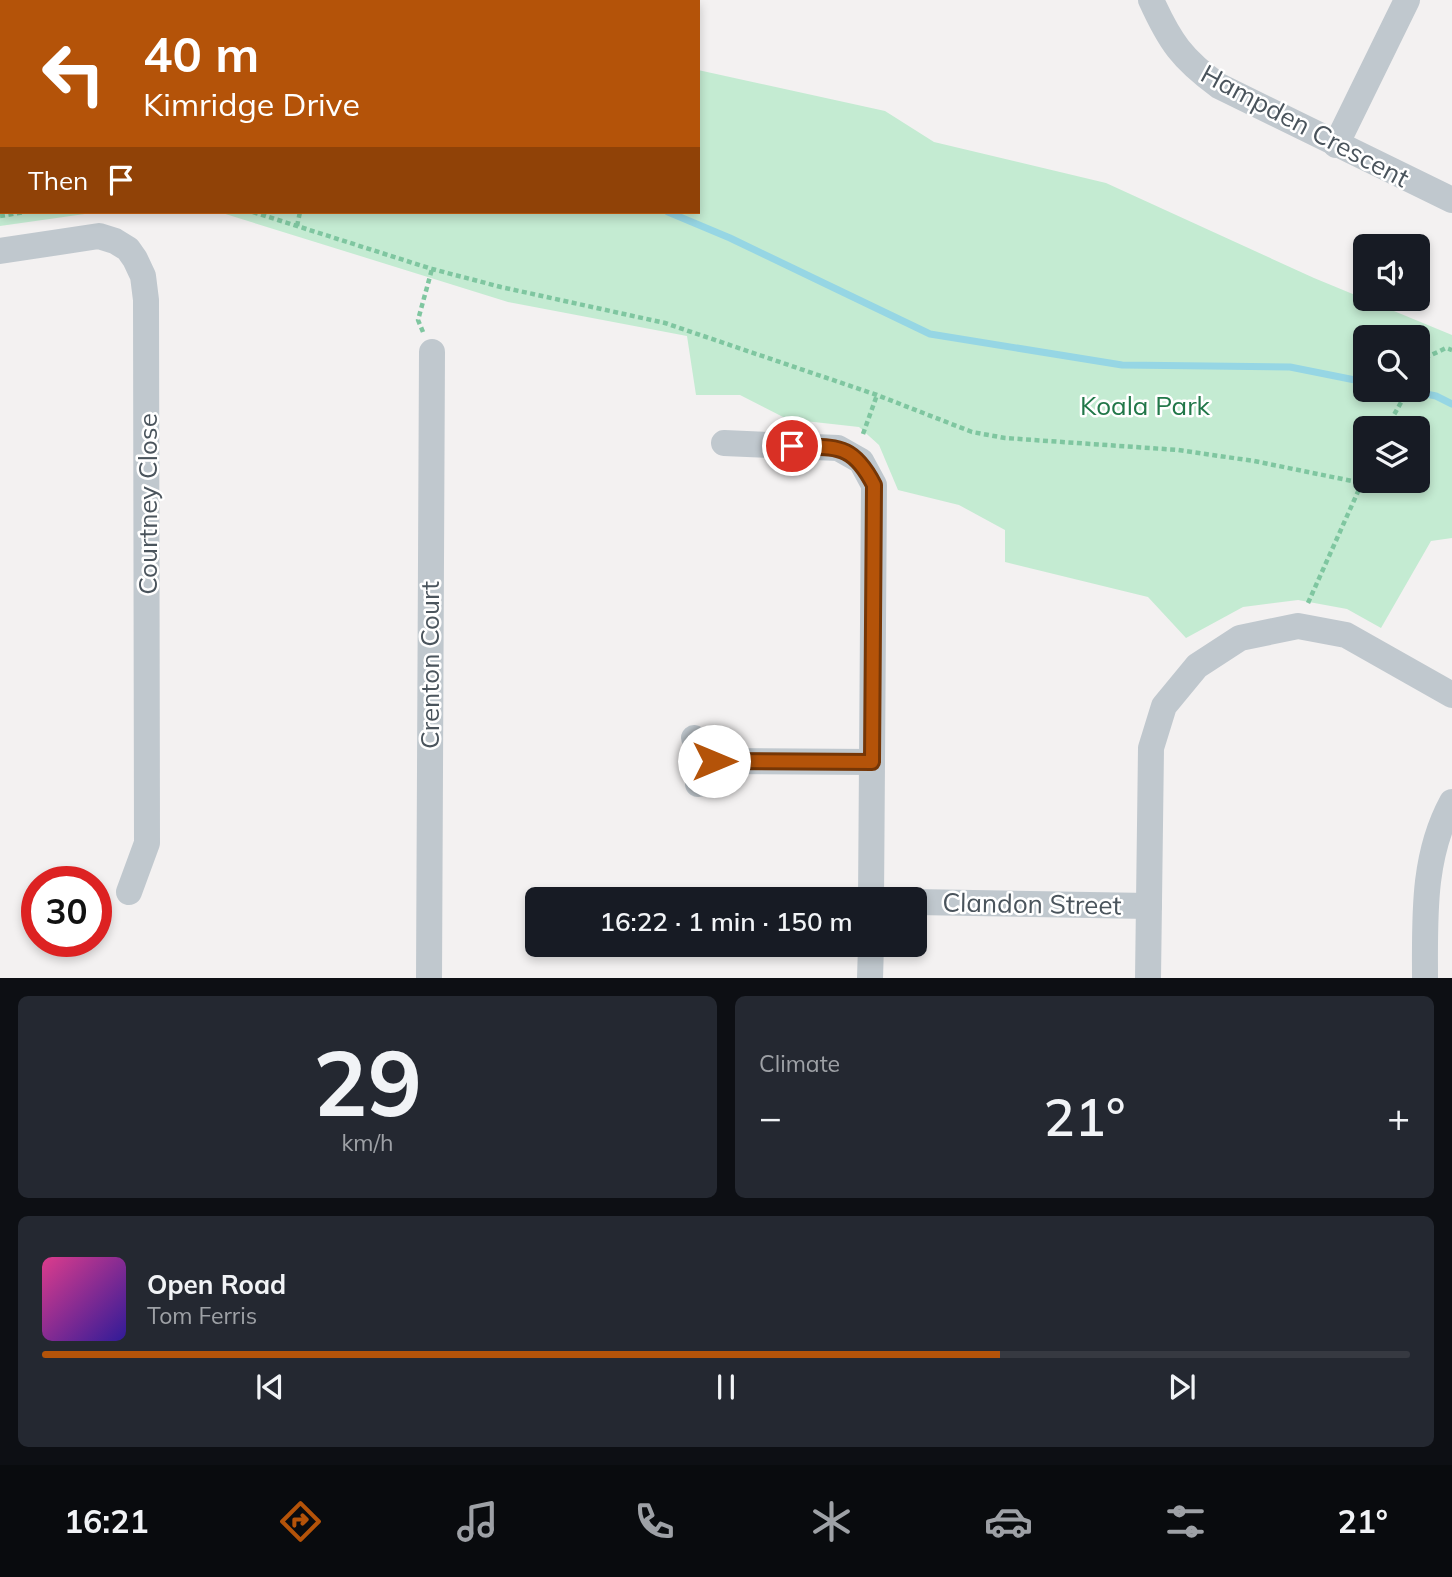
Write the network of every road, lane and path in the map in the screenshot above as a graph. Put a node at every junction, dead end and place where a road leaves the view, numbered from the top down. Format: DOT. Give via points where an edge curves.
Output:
graph roads {
  1 [pos="1151,0"];
  2 [pos="1407,0"];
  3 [pos="1336,145"];
  4 [pos="1452,200"];
  5 [pos="259,214"];
  6 [pos="300,214"];
  7 [pos="297,226"];
  8 [pos="0,251"];
  9 [pos="432,269"];
  10 [pos="1452,350"];
  11 [pos="432,352"];
  12 [pos="1430,356"];
  13 [pos="877,395"];
  14 [pos="724,443"];
  15 [pos="861,461"];
  16 [pos="1353,481"];
  17 [pos="1358,493"];
  18 [pos="1298,626"];
  19 [pos="1452,695"];
  20 [pos="694,738"];
  21 [pos="714,761"];
  22 [pos="872,762"];
  23 [pos="698,784"];
  24 [pos="1452,803"];
  25 [pos="871,887"];
  26 [pos="129,892"];
  27 [pos="927,902"];
  28 [pos="1149,906"];
  29 [pos="871,957"];
  30 [pos="429,978"];
  31 [pos="870,978"];
  32 [pos="1148,978"];
  33 [pos="1425,978"];
  1 -- 3 [label="street, Hampden Crescent" via="1167,36 1191,66 1219,86"];
  2 -- 3 [label="street"];
  3 -- 4 [label="street, Hampden Crescent"];
  5 -- 7 [label="path"];
  6 -- 7 [label="path"];
  7 -- 9 [label="path"];
  8 -- 26 [label="street, Courtney Close" via="99,236 128,249 143,276 149,584 147,844"];
  9 -- 11 [label="path" via="418,320"];
  9 -- 13 [label="path" via="665,323"];
  10 -- 12 [label="path"];
  11 -- 30 [label="street, Crenton Court"];
  13 -- 15 [label="path" via="858,447"];
  13 -- 16 [label="path" via="972,432 1005,438 1178,450"];
  14 -- 15 [label="street" via="838,448"];
  15 -- 22 [label="street" via="874,485"];
  17 -- 18 [label="path"];
  18 -- 19 [label="street" via="1346,635"];
  18 -- 28 [label="street" via="1240,638 1198,666 1164,706 1151,748"];
  20 -- 21 [label="street"];
  21 -- 22 [label="street"];
  21 -- 23 [label="street"];
  22 -- 25 [label="street"];
  24 -- 33 [label="street" via="1432,853 1425,898"];
  27 -- 28 [label="street, Clandon Street"];
  28 -- 32 [label="street"];
  29 -- 31 [label="street"];
}
